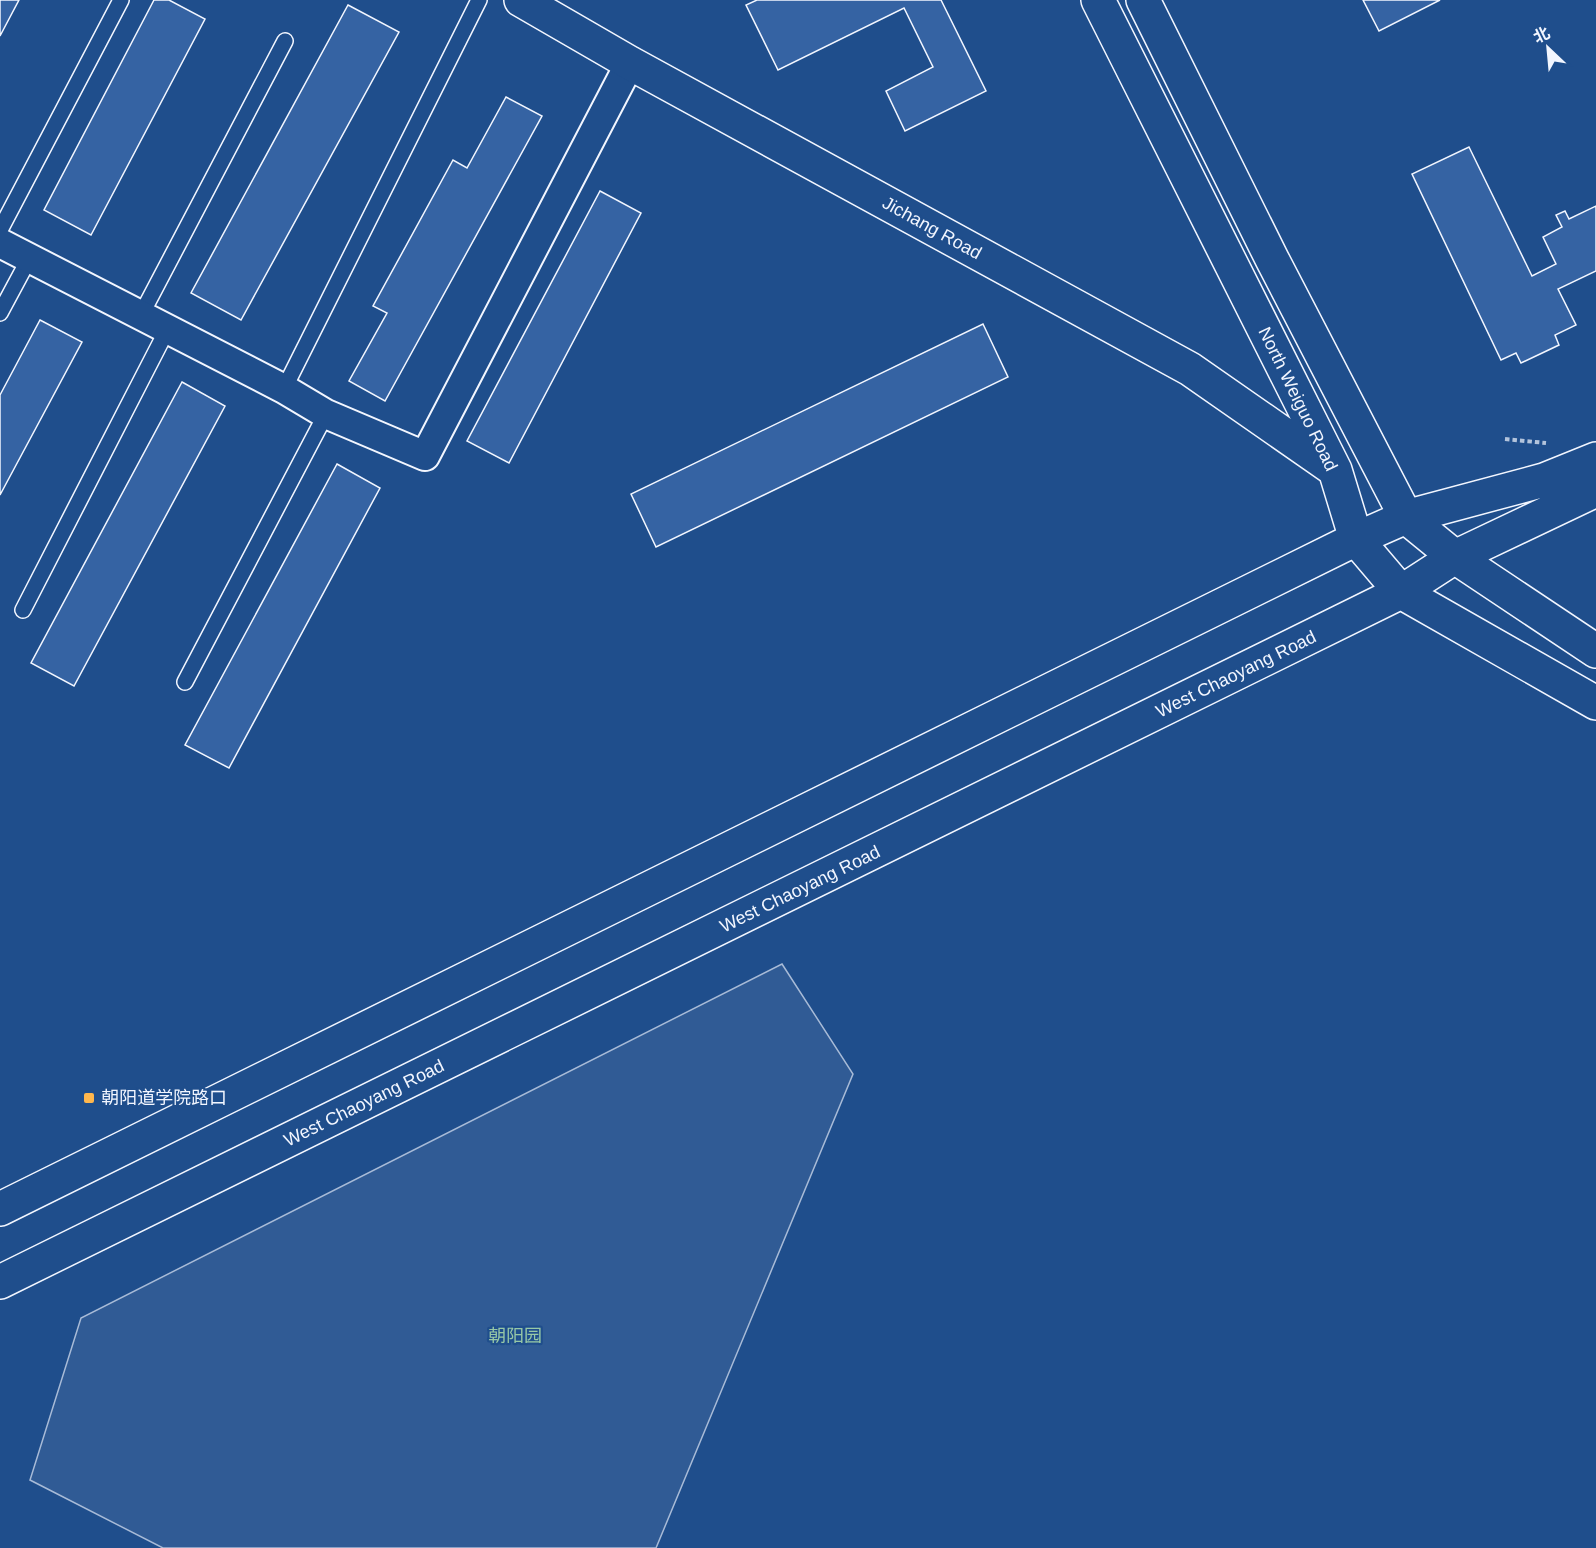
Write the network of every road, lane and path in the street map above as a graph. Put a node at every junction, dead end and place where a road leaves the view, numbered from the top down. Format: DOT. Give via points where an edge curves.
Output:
graph roads {
  1 [pos="121,0"];
  2 [pos="479,0"];
  3 [pos="1098,0"];
  4 [pos="1143,0"];
  5 [pos="534,5"];
  6 [pos="285,41"];
  7 [pos="630,63"];
  8 [pos="0,230"];
  9 [pos="0,243"];
  10 [pos="29,259"];
  11 [pos="0,313"];
  12 [pos="141,315"];
  13 [pos="167,330"];
  14 [pos="284,389"];
  15 [pos="326,414"];
  16 [pos="1596,459"];
  17 [pos="1335,470"];
  18 [pos="1596,489"];
  19 [pos="1406,517"];
  20 [pos="1356,539"];
  21 [pos="1455,557"];
  22 [pos="1401,592"];
  23 [pos="23,610"];
  24 [pos="1596,651"];
  25 [pos="185,682"];
  26 [pos="1596,703"];
  27 [pos="0,1209"];
  28 [pos="0,1282"];
  1 -- 8 [label="lane"];
  2 -- 14 [label="lane"];
  3 -- 17 [label="main road, North Weiguo Road"];
  4 -- 19 [label="main road"];
  5 -- 7 [label="main road, Jichang Road"];
  6 -- 12 [label="lane"];
  7 -- 15 [label="street" via="425,456"];
  7 -- 17 [label="main road, Jichang Road" via="1190,369"];
  9 -- 10 [label="street"];
  10 -- 11 [label="lane"];
  10 -- 12 [label="street"];
  12 -- 13 [label="street"];
  13 -- 14 [label="street"];
  13 -- 23 [label="lane"];
  14 -- 15 [label="street"];
  15 -- 25 [label="lane"];
  16 -- 19 [label="main road" via="1544,480"];
  17 -- 20 [label="main road, North Weiguo Road"];
  18 -- 21 [label="main road, West Chaoyang Road"];
  19 -- 20 [label="main road"];
  19 -- 21 [label="main road"];
  20 -- 22 [label="main road, North Weiguo Road"];
  20 -- 27 [label="main road"];
  21 -- 22 [label="main road, West Chaoyang Road"];
  21 -- 24 [label="main road"];
  22 -- 26 [label="main road, North Weiguo Road"];
  22 -- 28 [label="main road, West Chaoyang Road"];
}
